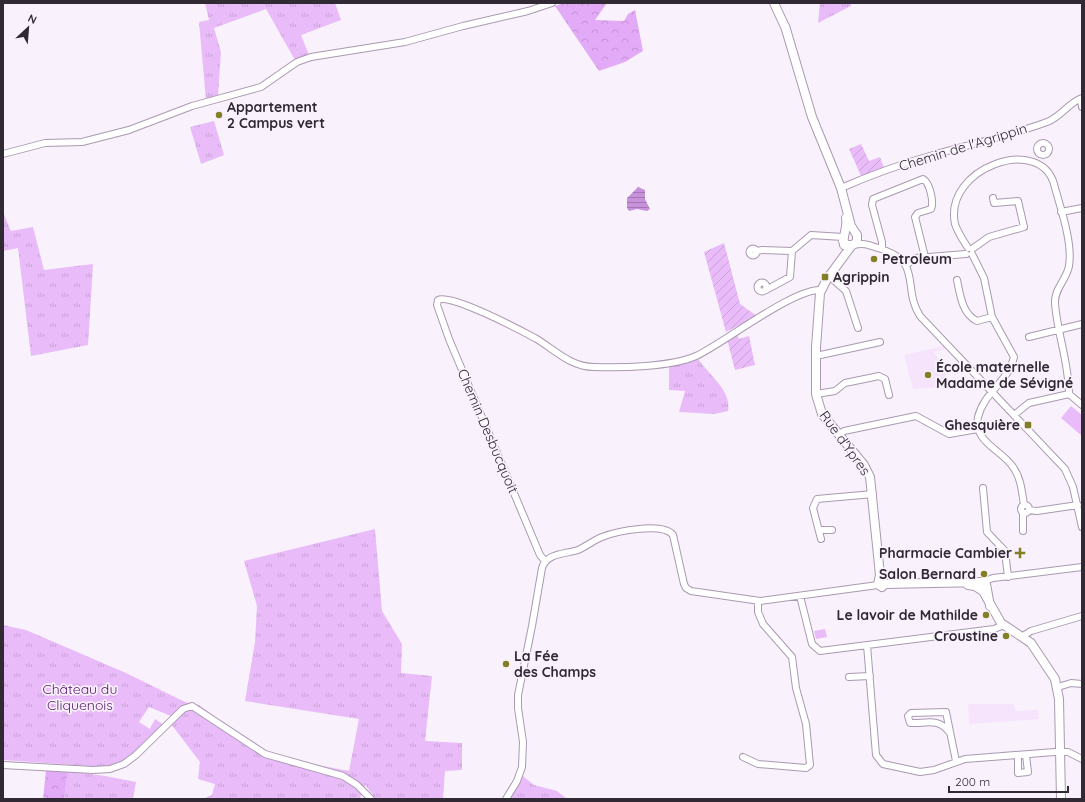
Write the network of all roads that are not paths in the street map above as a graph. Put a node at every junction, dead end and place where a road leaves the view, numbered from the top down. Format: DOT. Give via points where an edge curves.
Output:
graph roads {
  1 [pos="552,3"];
  2 [pos="774,3"];
  3 [pos="1081,98"];
  4 [pos="1082,107"];
  5 [pos="3,154"];
  6 [pos="1041,155"];
  7 [pos="1037,163"];
  8 [pos="841,188"];
  9 [pos="844,197"];
  10 [pos="993,198"];
  11 [pos="1082,208"];
  12 [pos="1061,212"];
  13 [pos="856,234"];
  14 [pos="843,237"];
  15 [pos="867,244"];
  16 [pos="853,245"];
  17 [pos="882,249"];
  18 [pos="792,251"];
  19 [pos="970,251"];
  20 [pos="757,252"];
  21 [pos="925,257"];
  22 [pos="838,263"];
  23 [pos="906,265"];
  24 [pos="829,276"];
  25 [pos="957,280"];
  26 [pos="766,290"];
  27 [pos="821,290"];
  28 [pos="992,317"];
  29 [pos="1082,324"];
  30 [pos="858,328"];
  31 [pos="1058,329"];
  32 [pos="1029,337"];
  33 [pos="880,342"];
  34 [pos="816,356"];
  35 [pos="991,391"];
  36 [pos="816,394"];
  37 [pos="890,394"];
  38 [pos="1069,394"];
  39 [pos="1082,405"];
  40 [pos="1014,415"];
  41 [pos="978,429"];
  42 [pos="839,434"];
  43 [pos="983,488"];
  44 [pos="873,494"];
  45 [pos="1080,509"];
  46 [pos="1026,511"];
  47 [pos="1082,527"];
  48 [pos="819,530"];
  49 [pos="832,530"];
  50 [pos="1023,531"];
  51 [pos="821,539"];
  52 [pos="544,561"];
  53 [pos="1082,568"];
  54 [pos="1005,577"];
  55 [pos="881,583"];
  56 [pos="982,586"];
  57 [pos="800,596"];
  58 [pos="758,601"];
  59 [pos="1082,616"];
  60 [pos="1004,625"];
  61 [pos="1023,636"];
  62 [pos="867,645"];
  63 [pos="870,676"];
  64 [pos="849,677"];
  65 [pos="1082,684"];
  66 [pos="1058,687"];
  67 [pos="949,732"];
  68 [pos="1060,751"];
  69 [pos="1026,755"];
  70 [pos="1018,756"];
  71 [pos="744,757"];
  72 [pos="1082,759"];
  73 [pos="956,761"];
  74 [pos="3,765"];
  75 [pos="371,799"];
  76 [pos="506,799"];
  77 [pos="1061,799"];
  1 -- 5 [label="street" via="405,42 311,57 297,62 260,88 192,106 129,130 87,141 45,143"];
  2 -- 8 [label="main road, Rue d'Ypres" via="796,50 808,104"];
  3 -- 4 [label="street"];
  3 -- 8 [label="street, Chemin de l'Agrippin" via="1072,102 1048,122 996,139 932,155"];
  6 -- 7 [label="street"];
  7 -- 12 [label="street" via="1052,177"];
  7 -- 19 [label="street" via="1023,160 1005,162 978,173 963,185 954,217 958,232"];
  8 -- 9 [label="main road, Rue d'Ypres"];
  9 -- 13 [label="main road, Rue d'Ypres" via="851,226"];
  9 -- 14 [label="main road, Rue d'Ypres" via="847,224"];
  10 -- 19 [label="street" via="994,203 998,204 1018,201 1024,227 989,237"];
  11 -- 12 [label="street"];
  12 -- 31 [label="street" via="1067,236 1069,266 1055,298"];
  13 -- 14 [label="main road" via="850,230"];
  13 -- 15 [label="street"];
  13 -- 16 [label="main road" via="857,241"];
  14 -- 16 [label="main road" via="846,244"];
  14 -- 18 [label="street" via="810,235"];
  14 -- 22 [label="main road, Rue d'Ypres" via="843,252"];
  15 -- 16 [label="street"];
  15 -- 17 [label="street"];
  16 -- 22 [label="main road, Rue d'Ypres"];
  17 -- 21 [label="street" via="872,205 873,199 923,179 928,183 933,205 931,209 918,213 915,218"];
  17 -- 23 [label="street" via="896,255"];
  18 -- 20 [label="street"];
  18 -- 26 [label="street" via="790,277"];
  19 -- 21 [label="street"];
  19 -- 28 [label="street" via="984,278"];
  21 -- 23 [label="street" via="915,258"];
  22 -- 24 [label="main road, Rue d'Ypres"];
  23 -- 35 [label="street" via="916,309 920,316"];
  24 -- 27 [label="main road, Rue d'Ypres"];
  24 -- 30 [label="street" via="846,291"];
  25 -- 28 [label="street" via="964,307 973,319 977,321"];
  27 -- 34 [label="main road, Rue d'Ypres"];
  27 -- 52 [label="street, Chemin Desbucquoit" via="805,293 778,307 692,357 654,364 596,367 575,364 533,337 489,315 448,299 439,299 437,305 448,339"];
  28 -- 35 [label="street" via="1014,358 1008,372"];
  29 -- 31 [label="street"];
  31 -- 32 [label="street"];
  31 -- 38 [label="street"];
  33 -- 34 [label="street"];
  34 -- 36 [label="main road, Rue d'Ypres"];
  35 -- 40 [label="street"];
  35 -- 41 [label="street" via="981,408"];
  36 -- 37 [label="street" via="835,391 845,383 880,376 885,379"];
  36 -- 42 [label="main road, Rue d'Ypres" via="821,411"];
  38 -- 39 [label="street"];
  38 -- 40 [label="street" via="1031,402 1022,406"];
  40 -- 45 [label="street" via="1062,464 1072,482"];
  41 -- 42 [label="street" via="949,434 916,416"];
  41 -- 46 [label="street" via="983,438 1014,468 1024,505 1021,508"];
  42 -- 44 [label="main road, Rue d'Ypres" via="866,467"];
  43 -- 54 [label="street" via="988,532 1005,551"];
  44 -- 48 [label="street" via="817,499 813,508"];
  44 -- 55 [label="main road, Rue d'Ypres"];
  45 -- 46 [label="street"];
  45 -- 47 [label="street"];
  46 -- 50 [label="street"];
  48 -- 49 [label="street"];
  48 -- 51 [label="street"];
  52 -- 58 [label="street" via="607,536 629,531 665,529 673,535 682,578 688,590"];
  52 -- 76 [label="street" via="518,695 524,742 522,767"];
  53 -- 54 [label="street"];
  54 -- 56 [label="street"];
  55 -- 56 [label="main road"];
  55 -- 57 [label="street"];
  56 -- 60 [label="main road" via="990,606"];
  57 -- 58 [label="street"];
  57 -- 62 [label="street" via="813,646 822,651"];
  58 -- 71 [label="street" via="761,621 792,657 796,688 806,724 810,765 806,768 758,764"];
  59 -- 61 [label="street"];
  60 -- 61 [label="main road"];
  60 -- 62 [label="street"];
  61 -- 66 [label="main road" via="1044,660"];
  62 -- 63 [label="street"];
  63 -- 64 [label="street"];
  63 -- 73 [label="street" via="876,753 880,762 920,772 934,770"];
  65 -- 66 [label="street" via="1071,683"];
  66 -- 68 [label="main road"];
  67 -- 67 [label="street" via="945,712 908,716 910,723 935,722"];
  67 -- 73 [label="street"];
  68 -- 69 [label="street"];
  68 -- 72 [label="street"];
  68 -- 77 [label="main road"];
  69 -- 70 [label="street"];
  69 -- 70 [label="street" via="1028,772 1018,773"];
  70 -- 73 [label="street"];
  74 -- 75 [label="street" via="93,770 114,768 134,757 183,709 192,706 199,708 261,752 343,776"];
}
